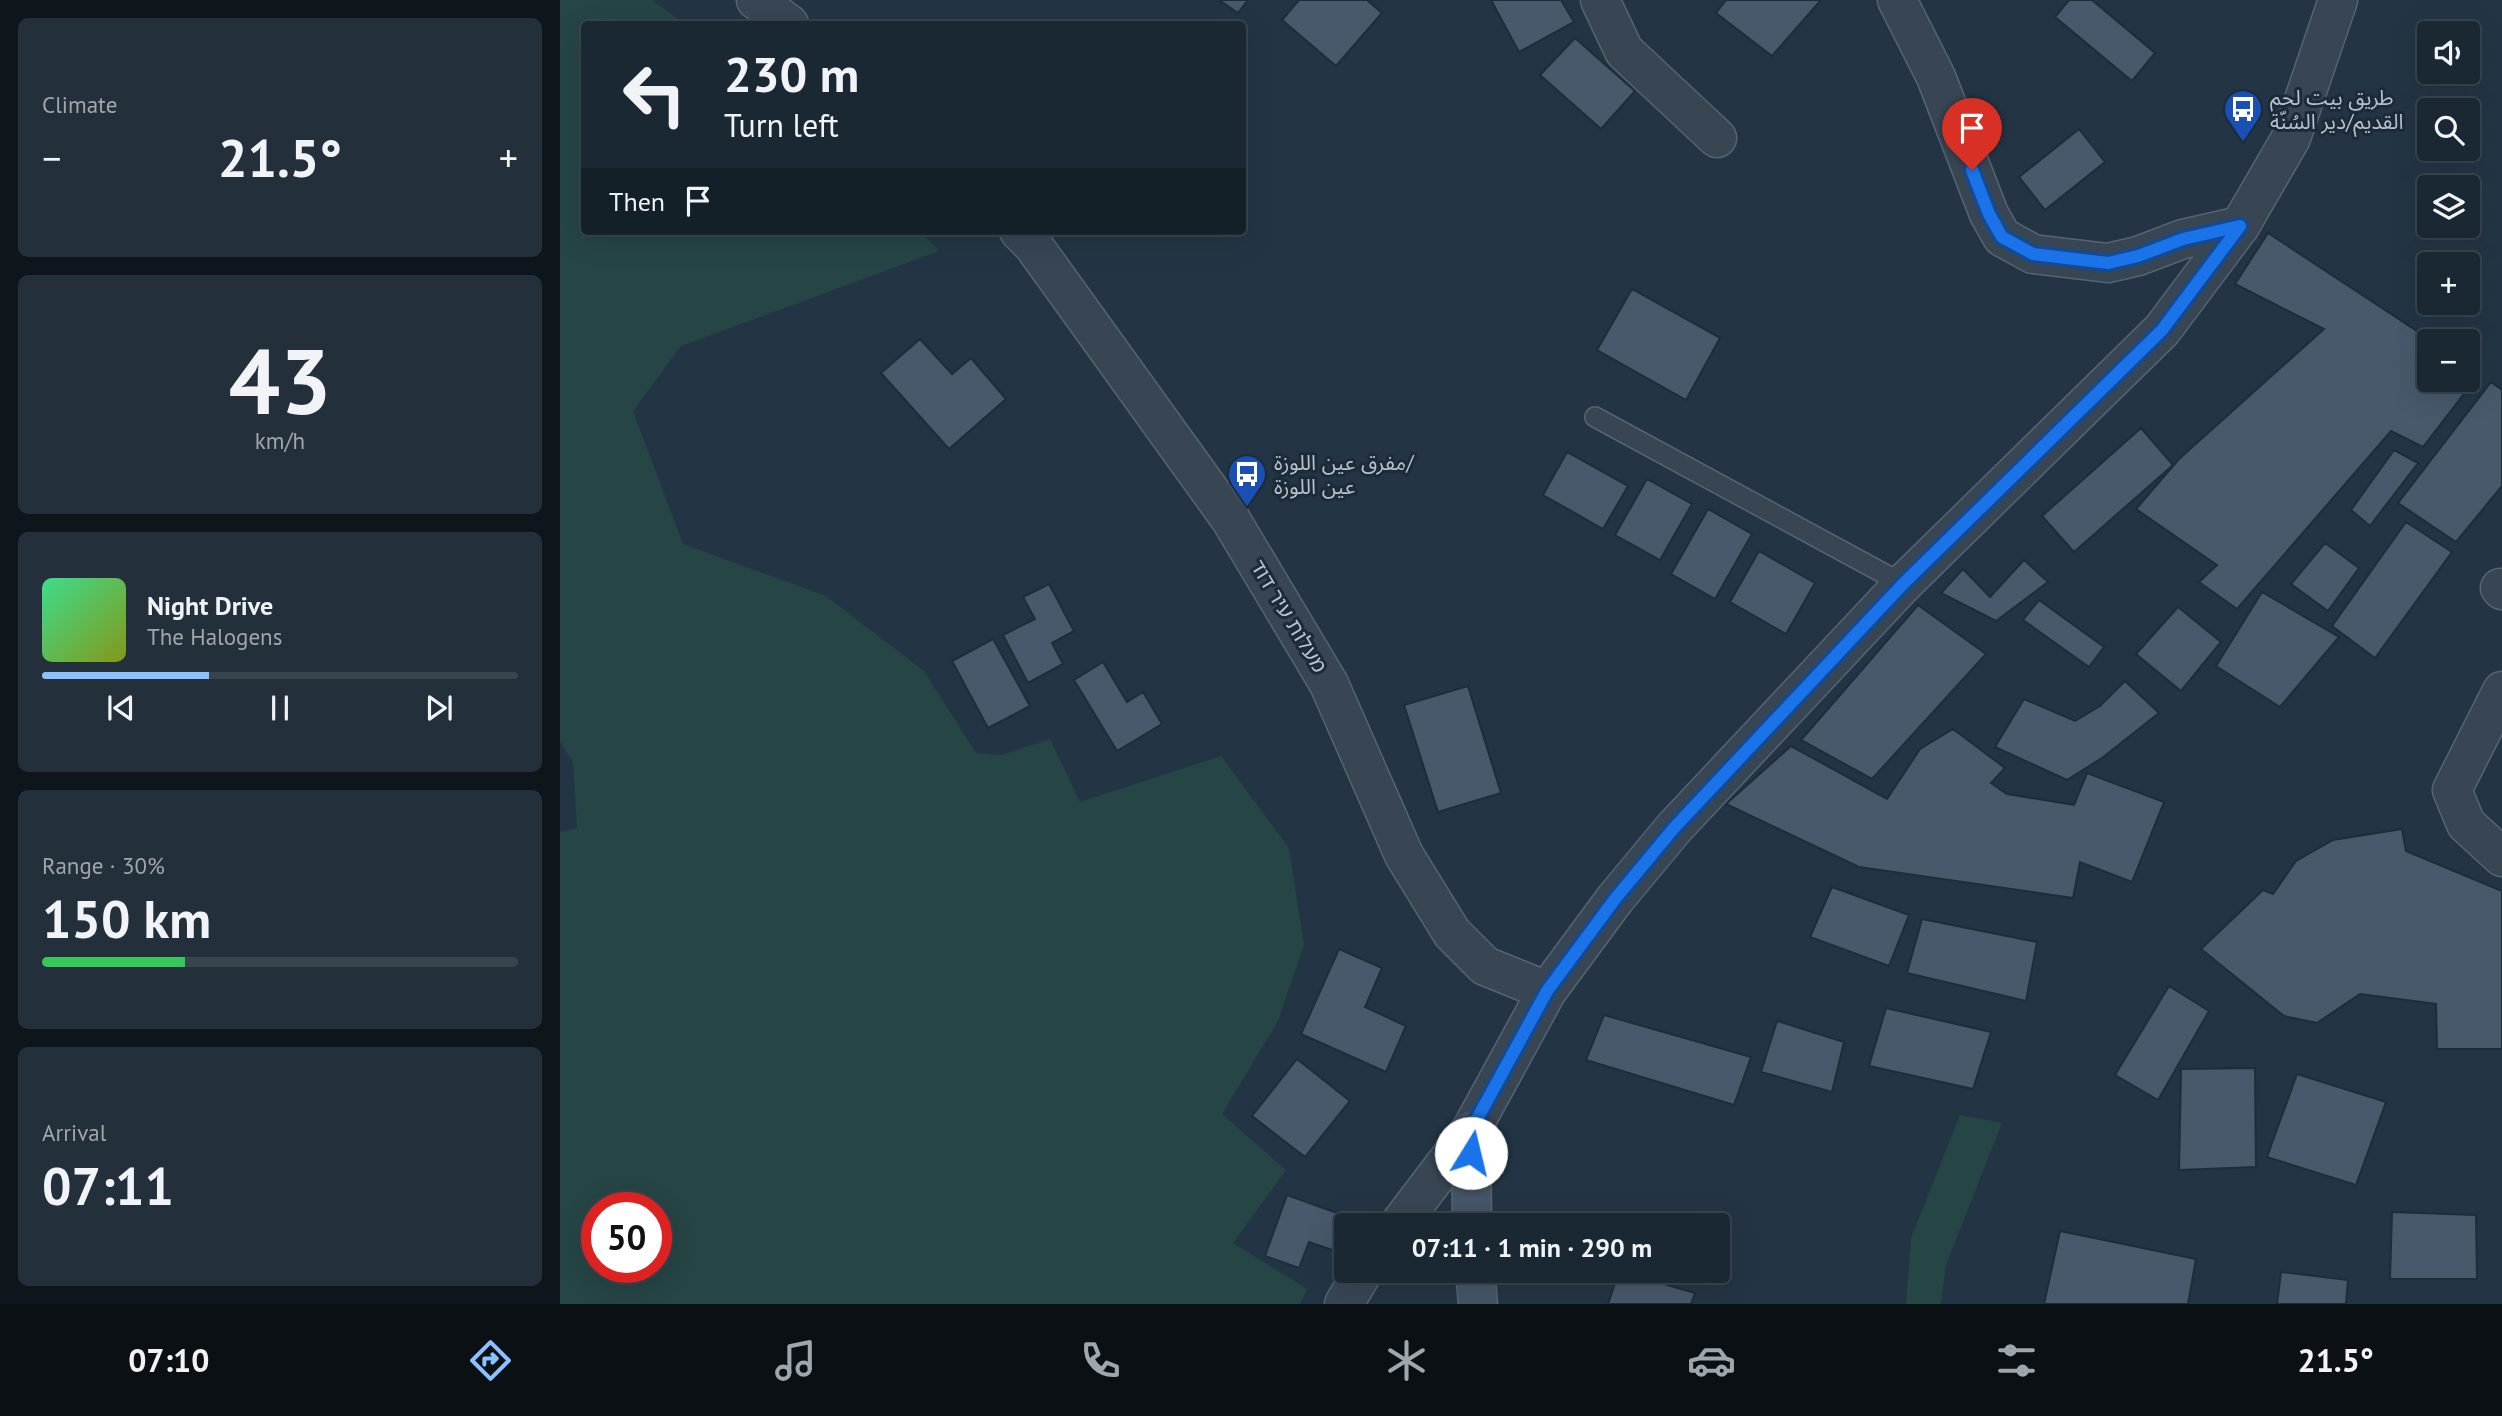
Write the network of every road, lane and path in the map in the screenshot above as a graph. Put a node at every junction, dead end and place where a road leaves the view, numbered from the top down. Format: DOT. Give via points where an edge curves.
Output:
graph roads {
  1 [pos="756,0"];
  2 [pos="1600,0"];
  3 [pos="1897,0"];
  4 [pos="2338,0"];
  5 [pos="785,21"];
  6 [pos="1717,138"];
  7 [pos="2240,226"];
  8 [pos="1023,235"];
  9 [pos="1595,417"];
  10 [pos="1903,584"];
  11 [pos="2502,691"];
  12 [pos="2502,857"];
  13 [pos="1547,991"];
  14 [pos="1471,1130"];
  15 [pos="1408,1213"];
  16 [pos="1472,1213"];
  17 [pos="1356,1283"];
  18 [pos="1476,1283"];
  19 [pos="1344,1304"];
  20 [pos="1478,1304"];
  1 -- 5 [label="street"];
  2 -- 6 [label="street" via="1624,51"];
  3 -- 7 [label="street" via="1936,77 2002,237 2033,254 2108,263"];
  4 -- 7 [label="street" via="2291,138"];
  7 -- 10 [label="street" via="2162,330"];
  8 -- 13 [label="street, מעלות עיר דוד" via="1231,520 1329,684 1404,855 1452,933 1485,966"];
  9 -- 10 [label="lane"];
  10 -- 13 [label="street" via="1674,828"];
  11 -- 12 [label="street" via="2452,790 2466,824"];
  13 -- 14 [label="street"];
  14 -- 15 [label="street"];
  14 -- 16 [label="main road"];
  17 -- 19 [label="street"];
  18 -- 20 [label="main road"];
}
